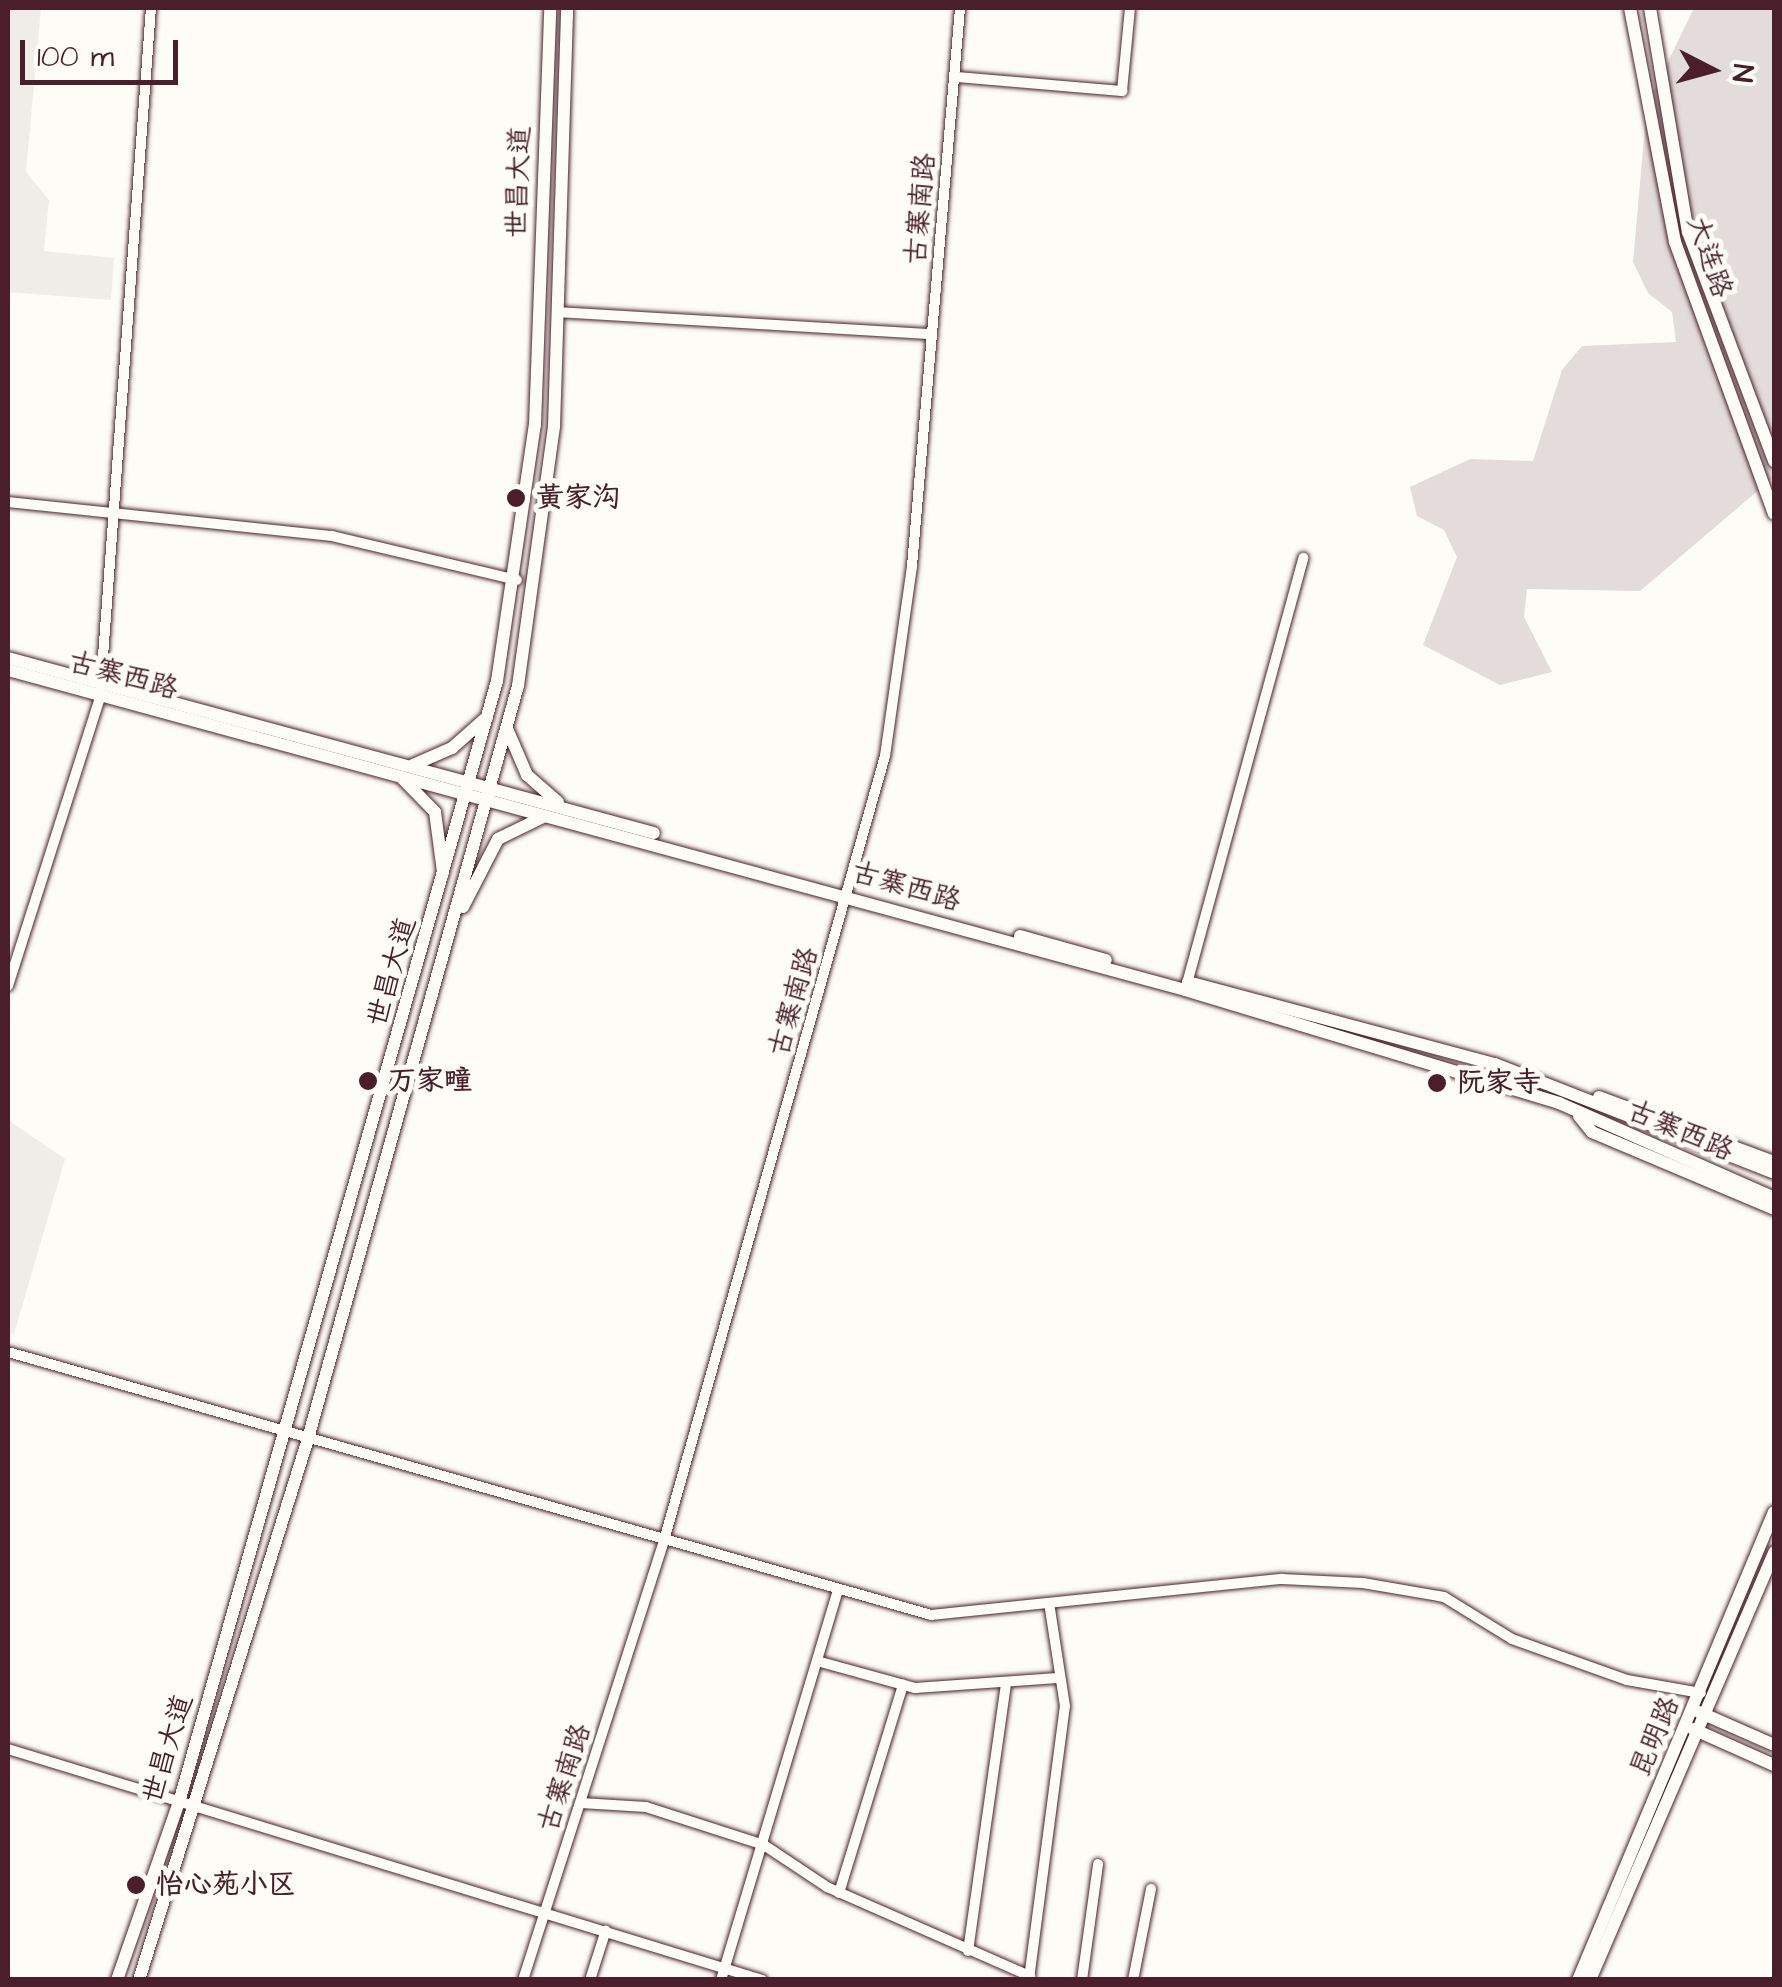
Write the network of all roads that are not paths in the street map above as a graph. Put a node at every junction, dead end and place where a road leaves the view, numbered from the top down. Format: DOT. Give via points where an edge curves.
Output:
graph roads {
  1 [pos="151,8"];
  2 [pos="550,8"];
  3 [pos="568,8"];
  4 [pos="960,8"];
  5 [pos="1130,8"];
  6 [pos="1630,8"];
  7 [pos="1650,8"];
  8 [pos="956,77"];
  9 [pos="558,312"];
  10 [pos="931,334"];
  11 [pos="1774,461"];
  12 [pos="8,502"];
  13 [pos="113,513"];
  14 [pos="1774,514"];
  15 [pos="1303,558"];
  16 [pos="517,580"];
  17 [pos="8,658"];
  18 [pos="8,670"];
  19 [pos="100,690"];
  20 [pos="489,715"];
  21 [pos="508,729"];
  22 [pos="404,771"];
  23 [pos="471,788"];
  24 [pos="492,793"];
  25 [pos="569,809"];
  26 [pos="550,815"];
  27 [pos="443,886"];
  28 [pos="847,892"];
  29 [pos="456,917"];
  30 [pos="8,986"];
  31 [pos="1186,986"];
  32 [pos="1584,1096"];
  33 [pos="1578,1114"];
  34 [pos="1774,1162"];
  35 [pos="1774,1174"];
  36 [pos="1774,1198"];
  37 [pos="1774,1209"];
  38 [pos="8,1352"];
  39 [pos="285,1436"];
  40 [pos="308,1442"];
  41 [pos="1774,1512"];
  42 [pos="665,1537"];
  43 [pos="1774,1552"];
  44 [pos="838,1590"];
  45 [pos="1049,1603"];
  46 [pos="817,1660"];
  47 [pos="1058,1678"];
  48 [pos="1006,1684"];
  49 [pos="903,1685"];
  50 [pos="1706,1696"];
  51 [pos="1699,1712"];
  52 [pos="1692,1729"];
  53 [pos="1774,1746"];
  54 [pos="8,1749"];
  55 [pos="1774,1765"];
  56 [pos="180,1799"];
  57 [pos="581,1803"];
  58 [pos="200,1804"];
  59 [pos="764,1845"];
  60 [pos="1098,1864"];
  61 [pos="1151,1889"];
  62 [pos="838,1893"];
  63 [pos="545,1910"];
  64 [pos="606,1930"];
  65 [pos="968,1951"];
  66 [pos="724,1967"];
  67 [pos="1030,1978"];
  68 [pos="116,1980"];
  69 [pos="139,1980"];
  70 [pos="523,1980"];
  71 [pos="590,1980"];
  72 [pos="720,1980"];
  73 [pos="762,1980"];
  74 [pos="1082,1980"];
  75 [pos="1133,1980"];
  76 [pos="1578,1980"];
  77 [pos="1590,1980"];
  1 -- 13 [label="street"];
  2 -- 16 [label="main road, 世昌大道" via="535,425"];
  3 -- 9 [label="main road, 世昌大道"];
  4 -- 8 [label="street, 古寨南路"];
  5 -- 8 [label="street" via="1122,91"];
  6 -- 14 [label="main road, 大连路" via="1675,242"];
  7 -- 11 [label="main road, 大连路" via="1688,232"];
  8 -- 10 [label="street, 古寨南路"];
  9 -- 10 [label="street"];
  9 -- 21 [label="main road, 世昌大道" via="548,507"];
  10 -- 28 [label="street, 古寨南路" via="899,688"];
  12 -- 13 [label="street"];
  13 -- 16 [label="street" via="332,536"];
  13 -- 19 [label="street"];
  15 -- 31 [label="street"];
  16 -- 20 [label="main road, 世昌大道"];
  17 -- 19 [label="main road, 古寨西路"];
  18 -- 19 [label="main road, 古寨西路"];
  19 -- 22 [label="main road, 古寨西路"];
  19 -- 30 [label="street"];
  20 -- 22 [label="main road" via="452,748"];
  20 -- 23 [label="main road, 世昌大道"];
  21 -- 24 [label="main road, 世昌大道"];
  21 -- 25 [label="main road" via="527,775"];
  22 -- 23 [label="main road, 古寨西路"];
  22 -- 27 [label="main road" via="435,812"];
  23 -- 24 [label="main road, 古寨西路"];
  23 -- 27 [label="main road, 世昌大道"];
  24 -- 25 [label="main road, 古寨西路"];
  24 -- 26 [label="main road, 古寨西路"];
  24 -- 29 [label="main road, 世昌大道"];
  25 -- 28 [label="main road, 古寨西路"];
  26 -- 28 [label="main road, 古寨西路"];
  26 -- 29 [label="main road" via="498,839"];
  27 -- 39 [label="main road, 世昌大道"];
  28 -- 31 [label="main road, 古寨西路"];
  28 -- 42 [label="street, 古寨南路"];
  29 -- 40 [label="main road, 世昌大道"];
  31 -- 32 [label="main road, 古寨西路"];
  31 -- 33 [label="main road, 古寨西路"];
  32 -- 34 [label="main road" via="1616,1099"];
  32 -- 35 [label="main road, 古寨西路"];
  33 -- 36 [label="main road, 古寨西路"];
  33 -- 37 [label="main road" via="1592,1132"];
  38 -- 39 [label="street"];
  39 -- 40 [label="street"];
  39 -- 56 [label="main road, 世昌大道"];
  40 -- 42 [label="street"];
  40 -- 58 [label="main road, 世昌大道"];
  41 -- 50 [label="main road, 昆明路"];
  42 -- 44 [label="street"];
  42 -- 57 [label="street, 古寨南路"];
  43 -- 50 [label="main road, 昆明路"];
  44 -- 45 [label="street" via="930,1615"];
  44 -- 46 [label="street"];
  45 -- 47 [label="street"];
  45 -- 50 [label="street" via="1282,1578 1362,1583 1444,1597 1512,1639 1627,1680"];
  46 -- 49 [label="street"];
  46 -- 59 [label="street"];
  47 -- 48 [label="street"];
  47 -- 67 [label="street" via="1065,1706"];
  48 -- 49 [label="street"];
  48 -- 65 [label="street"];
  49 -- 62 [label="street"];
  50 -- 51 [label="main road, 昆明路"];
  51 -- 52 [label="main road, 昆明路"];
  51 -- 53 [label="main road"];
  52 -- 55 [label="main road"];
  52 -- 76 [label="main road, 昆明路"];
  52 -- 77 [label="main road, 昆明路"];
  54 -- 56 [label="street"];
  56 -- 58 [label="street"];
  56 -- 68 [label="main road, 世昌大道"];
  57 -- 59 [label="street" via="646,1807"];
  57 -- 63 [label="street, 古寨南路"];
  58 -- 63 [label="street"];
  58 -- 69 [label="main road, 世昌大道"];
  59 -- 62 [label="street"];
  59 -- 66 [label="street"];
  60 -- 74 [label="street"];
  61 -- 75 [label="street"];
  62 -- 65 [label="street"];
  63 -- 64 [label="street"];
  63 -- 70 [label="street, 古寨南路"];
  64 -- 66 [label="street"];
  64 -- 71 [label="street"];
  65 -- 67 [label="street"];
  66 -- 72 [label="street"];
  66 -- 73 [label="street"];
}
